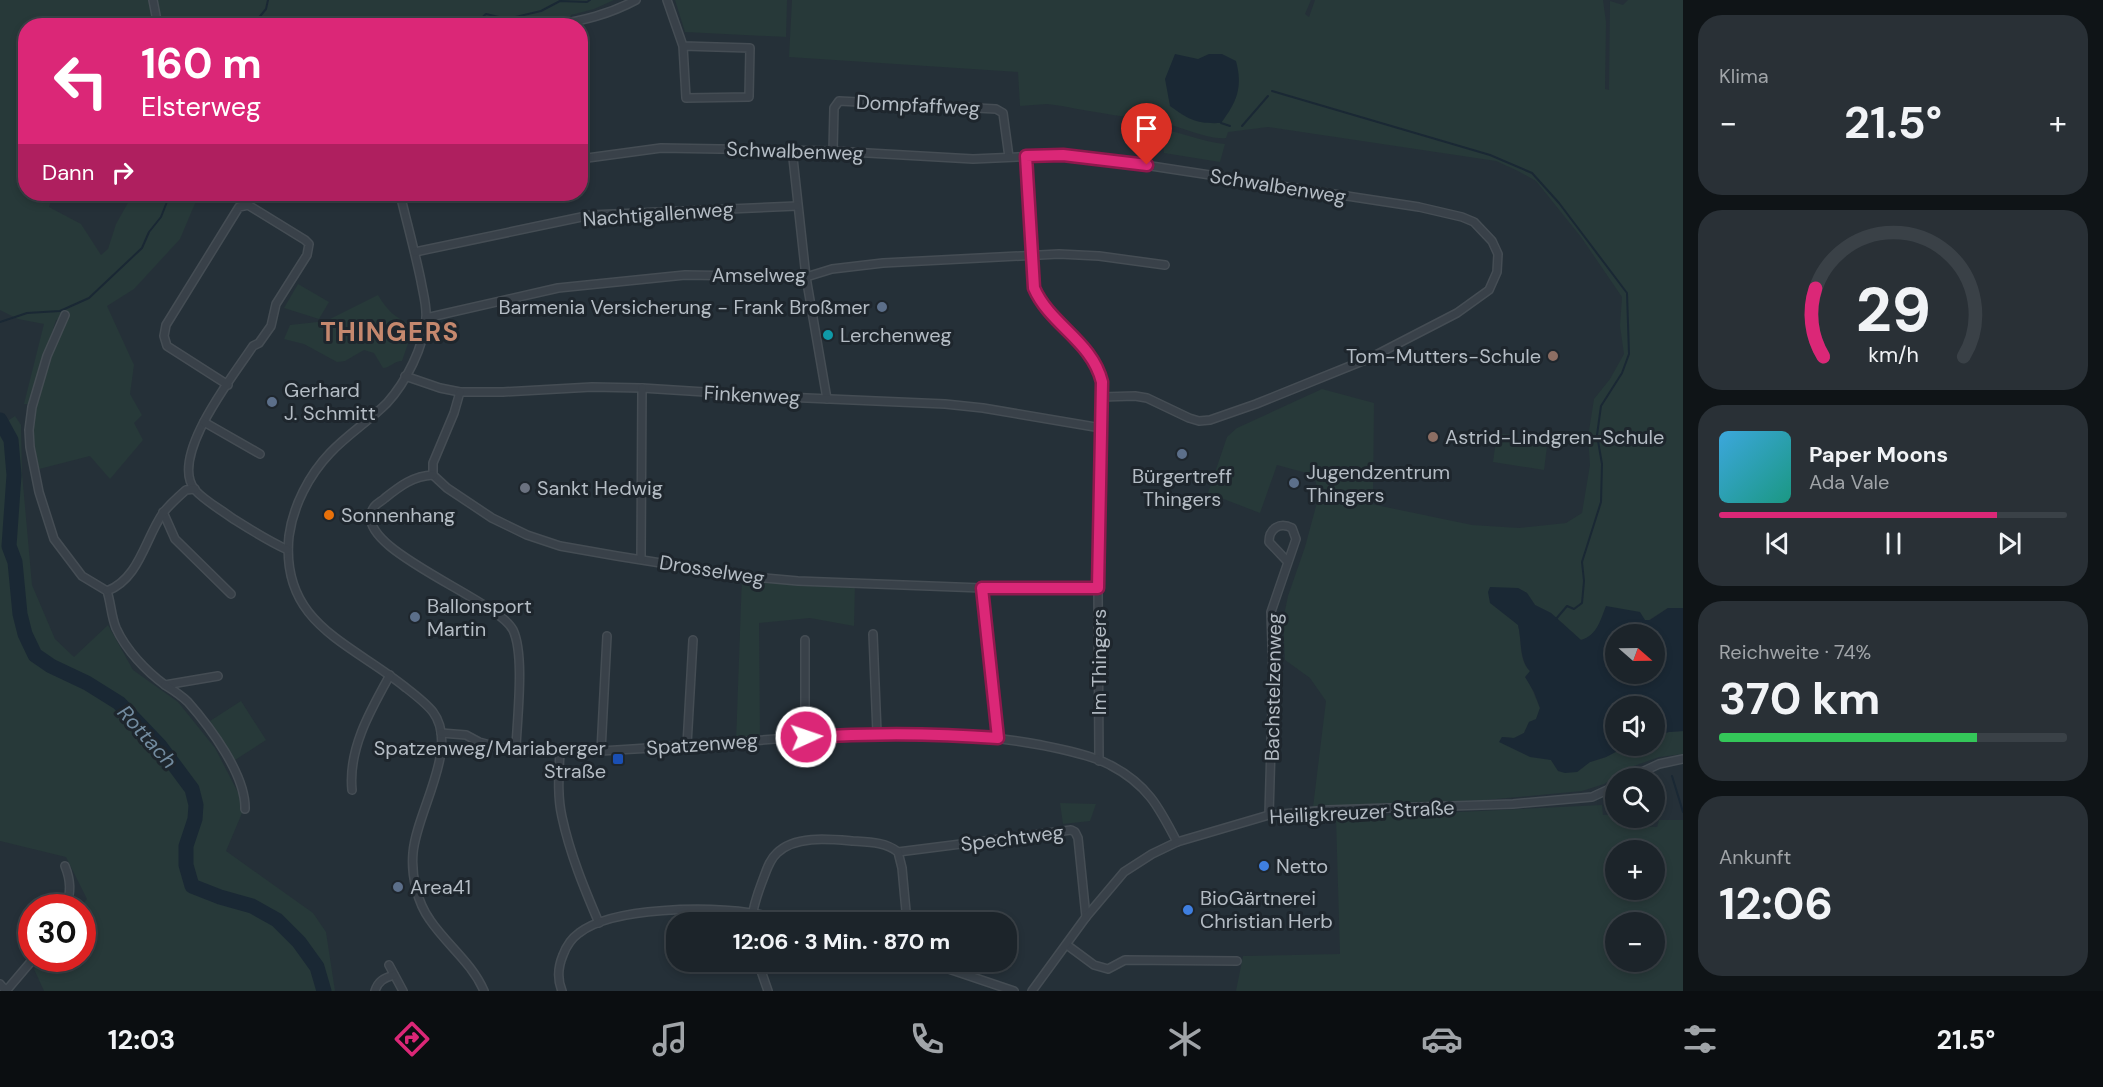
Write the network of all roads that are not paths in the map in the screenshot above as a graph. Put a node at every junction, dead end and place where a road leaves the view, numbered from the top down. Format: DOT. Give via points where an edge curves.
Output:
graph roads {
  1 [pos="153,0"];
  2 [pos="636,0"];
  3 [pos="667,0"];
  4 [pos="156,18"];
  5 [pos="588,19"];
  6 [pos="683,46"];
  7 [pos="792,149"];
  8 [pos="833,150"];
  9 [pos="1026,156"];
  10 [pos="1009,157"];
  11 [pos="588,158"];
  12 [pos="402,201"];
  13 [pos="797,206"];
  14 [pos="415,252"];
  15 [pos="1031,256"];
  16 [pos="1166,266"];
  17 [pos="807,277"];
  18 [pos="65,315"];
  19 [pos="426,318"];
  20 [pos="405,376"];
  21 [pos="228,384"];
  22 [pos="642,388"];
  23 [pos="460,392"];
  24 [pos="1101,397"];
  25 [pos="827,399"];
  26 [pos="204,422"];
  27 [pos="1101,428"];
  28 [pos="260,454"];
  29 [pos="433,475"];
  30 [pos="195,489"];
  31 [pos="164,512"];
  32 [pos="288,550"];
  33 [pos="641,559"];
  34 [pos="1287,561"];
  35 [pos="982,588"];
  36 [pos="1098,588"];
  37 [pos="107,591"];
  38 [pos="231,594"];
  39 [pos="873,634"];
  40 [pos="607,636"];
  41 [pos="693,640"];
  42 [pos="805,640"];
  43 [pos="390,675"];
  44 [pos="218,676"];
  45 [pos="165,685"];
  46 [pos="441,733"];
  47 [pos="877,733"];
  48 [pos="806,737"];
  49 [pos="998,738"];
  50 [pos="687,745"];
  51 [pos="516,748"];
  52 [pos="560,751"];
  53 [pos="601,751"];
  54 [pos="1683,759"];
  55 [pos="1099,761"];
  56 [pos="1650,768"];
  57 [pos="352,790"];
  58 [pos="1605,791"];
  59 [pos="245,809"];
  60 [pos="1269,815"];
  61 [pos="1177,842"];
  62 [pos="898,852"];
  63 [pos="65,866"];
  64 [pos="70,894"];
  65 [pos="735,912"];
  66 [pos="753,912"];
  67 [pos="906,912"];
  68 [pos="1086,917"];
  69 [pos="599,923"];
  70 [pos="1067,945"];
  71 [pos="1237,961"];
  72 [pos="389,965"];
  73 [pos="22,972"];
  74 [pos="762,972"];
  75 [pos="958,972"];
  76 [pos="394,975"];
  77 [pos="0,984"];
  78 [pos="6,991"];
  79 [pos="375,991"];
  80 [pos="403,991"];
  81 [pos="484,991"];
  82 [pos="562,991"];
  83 [pos="768,991"];
  84 [pos="1014,991"];
  85 [pos="1032,991"];
  1 -- 4 [label="street"];
  2 -- 5 [label="street"];
  3 -- 6 [label="street"];
  6 -- 6 [label="street" via="750,48 749,97 686,98"];
  7 -- 8 [label="street, Schwalbenweg"];
  7 -- 11 [label="street, Schwalbenweg" via="661,148"];
  7 -- 13 [label="street"];
  8 -- 10 [label="street, Schwalbenweg" via="973,159"];
  8 -- 10 [label="street, Dompfaffweg" via="834,108 839,102 996,109 1003,113"];
  9 -- 10 [label="street, Schwalbenweg"];
  9 -- 15 [label="street, Im Thingers"];
  9 -- 24 [label="street, Schwalbenweg" via="1063,155 1125,162 1419,207 1474,222 1498,254 1494,283 1457,313 1370,358 1247,407 1199,421 1147,398"];
  12 -- 14 [label="street"];
  13 -- 14 [label="street, Nachtigallenweg" via="591,215"];
  13 -- 17 [label="street"];
  14 -- 19 [label="street"];
  15 -- 16 [label="street, Amselweg" via="1099,256"];
  15 -- 17 [label="street, Amselweg" via="883,263 832,269"];
  15 -- 24 [label="street, Im Thingers" via="1034,288 1040,301 1093,360 1102,382"];
  17 -- 19 [label="street, Amselweg" via="685,275 621,280 558,288"];
  17 -- 25 [label="street"];
  18 -- 37 [label="street" via="47,356 32,407 30,447 54,539 82,576"];
  19 -- 20 [label="street"];
  20 -- 23 [label="street, Finkenweg"];
  20 -- 32 [label="street" via="388,402 330,453 311,476 294,514"];
  21 -- 21 [label="street" via="167,346 164,336 166,325 242,206 248,205 309,244 307,255 276,304 271,326"];
  21 -- 26 [label="street"];
  22 -- 23 [label="street, Finkenweg"];
  22 -- 25 [label="street, Finkenweg"];
  22 -- 33 [label="street"];
  23 -- 29 [label="street"];
  24 -- 27 [label="street, Im Thingers"];
  25 -- 27 [label="street, Finkenweg" via="967,406"];
  26 -- 28 [label="street"];
  26 -- 30 [label="street" via="190,454 189,475"];
  27 -- 36 [label="street, Im Thingers"];
  29 -- 33 [label="street, Drosselweg" via="492,518 527,535 560,546"];
  29 -- 51 [label="street" via="420,475 402,484 375,506 371,521 384,543 490,608 513,630 520,669"];
  30 -- 31 [label="street" via="186,490"];
  30 -- 32 [label="street" via="268,541"];
  31 -- 37 [label="street" via="135,567 125,580"];
  31 -- 38 [label="street" via="175,539"];
  32 -- 43 [label="street" via="293,583 309,614 321,628"];
  33 -- 35 [label="street, Drosselweg" via="798,581"];
  34 -- 34 [label="street, Bachstelzenweg" via="1296,539 1292,528 1276,526 1269,542"];
  34 -- 60 [label="street, Bachstelzenweg" via="1271,612"];
  35 -- 36 [label="street, Drosselweg"];
  35 -- 49 [label="street"];
  36 -- 55 [label="street, Im Thingers"];
  37 -- 45 [label="street" via="117,629 151,674"];
  39 -- 47 [label="street"];
  40 -- 53 [label="street"];
  41 -- 50 [label="street"];
  42 -- 48 [label="street"];
  43 -- 46 [label="street" via="432,711"];
  43 -- 57 [label="street" via="362,730 351,770"];
  44 -- 45 [label="street"];
  45 -- 59 [label="street" via="186,701 226,755 241,783"];
  46 -- 51 [label="street, Spatzenweg"];
  46 -- 81 [label="street" via="442,752 413,852 417,889 430,921 480,980"];
  47 -- 48 [label="street, Spatzenweg"];
  47 -- 49 [label="street, Spatzenweg"];
  48 -- 50 [label="street, Spatzenweg"];
  49 -- 55 [label="street, Spatzenweg" via="1068,750"];
  50 -- 53 [label="street, Spatzenweg"];
  51 -- 52 [label="street, Spatzenweg"];
  52 -- 53 [label="street, Spatzenweg"];
  52 -- 69 [label="street" via="558,784 562,816 579,876"];
  54 -- 56 [label="street"];
  55 -- 61 [label="street, Spatzenweg" via="1144,788 1159,806"];
  58 -- 60 [label="street, Heiligkreuzer Straße" via="1592,797 1513,804"];
  60 -- 61 [label="street, Heiligkreuzer Straße"];
  61 -- 68 [label="street, Heiligkreuzer Straße" via="1124,872"];
  62 -- 66 [label="street" via="882,844 833,839 786,846 770,862"];
  62 -- 67 [label="street"];
  62 -- 68 [label="street, Spechtweg" via="1071,830 1078,838"];
  63 -- 64 [label="street"];
  65 -- 69 [label="street" via="681,909 627,915"];
  68 -- 70 [label="street, Heiligkreuzer Straße"];
  69 -- 82 [label="street" via="580,932 564,952 558,974"];
  70 -- 71 [label="street" via="1094,965 1108,969 1125,960"];
  70 -- 85 [label="street, Heiligkreuzer Straße"];
  72 -- 76 [label="street"];
  73 -- 78 [label="street"];
  74 -- 83 [label="street"];
  75 -- 84 [label="street"];
  76 -- 79 [label="street" via="378,983"];
  76 -- 80 [label="street"];
  77 -- 78 [label="street"];
}
